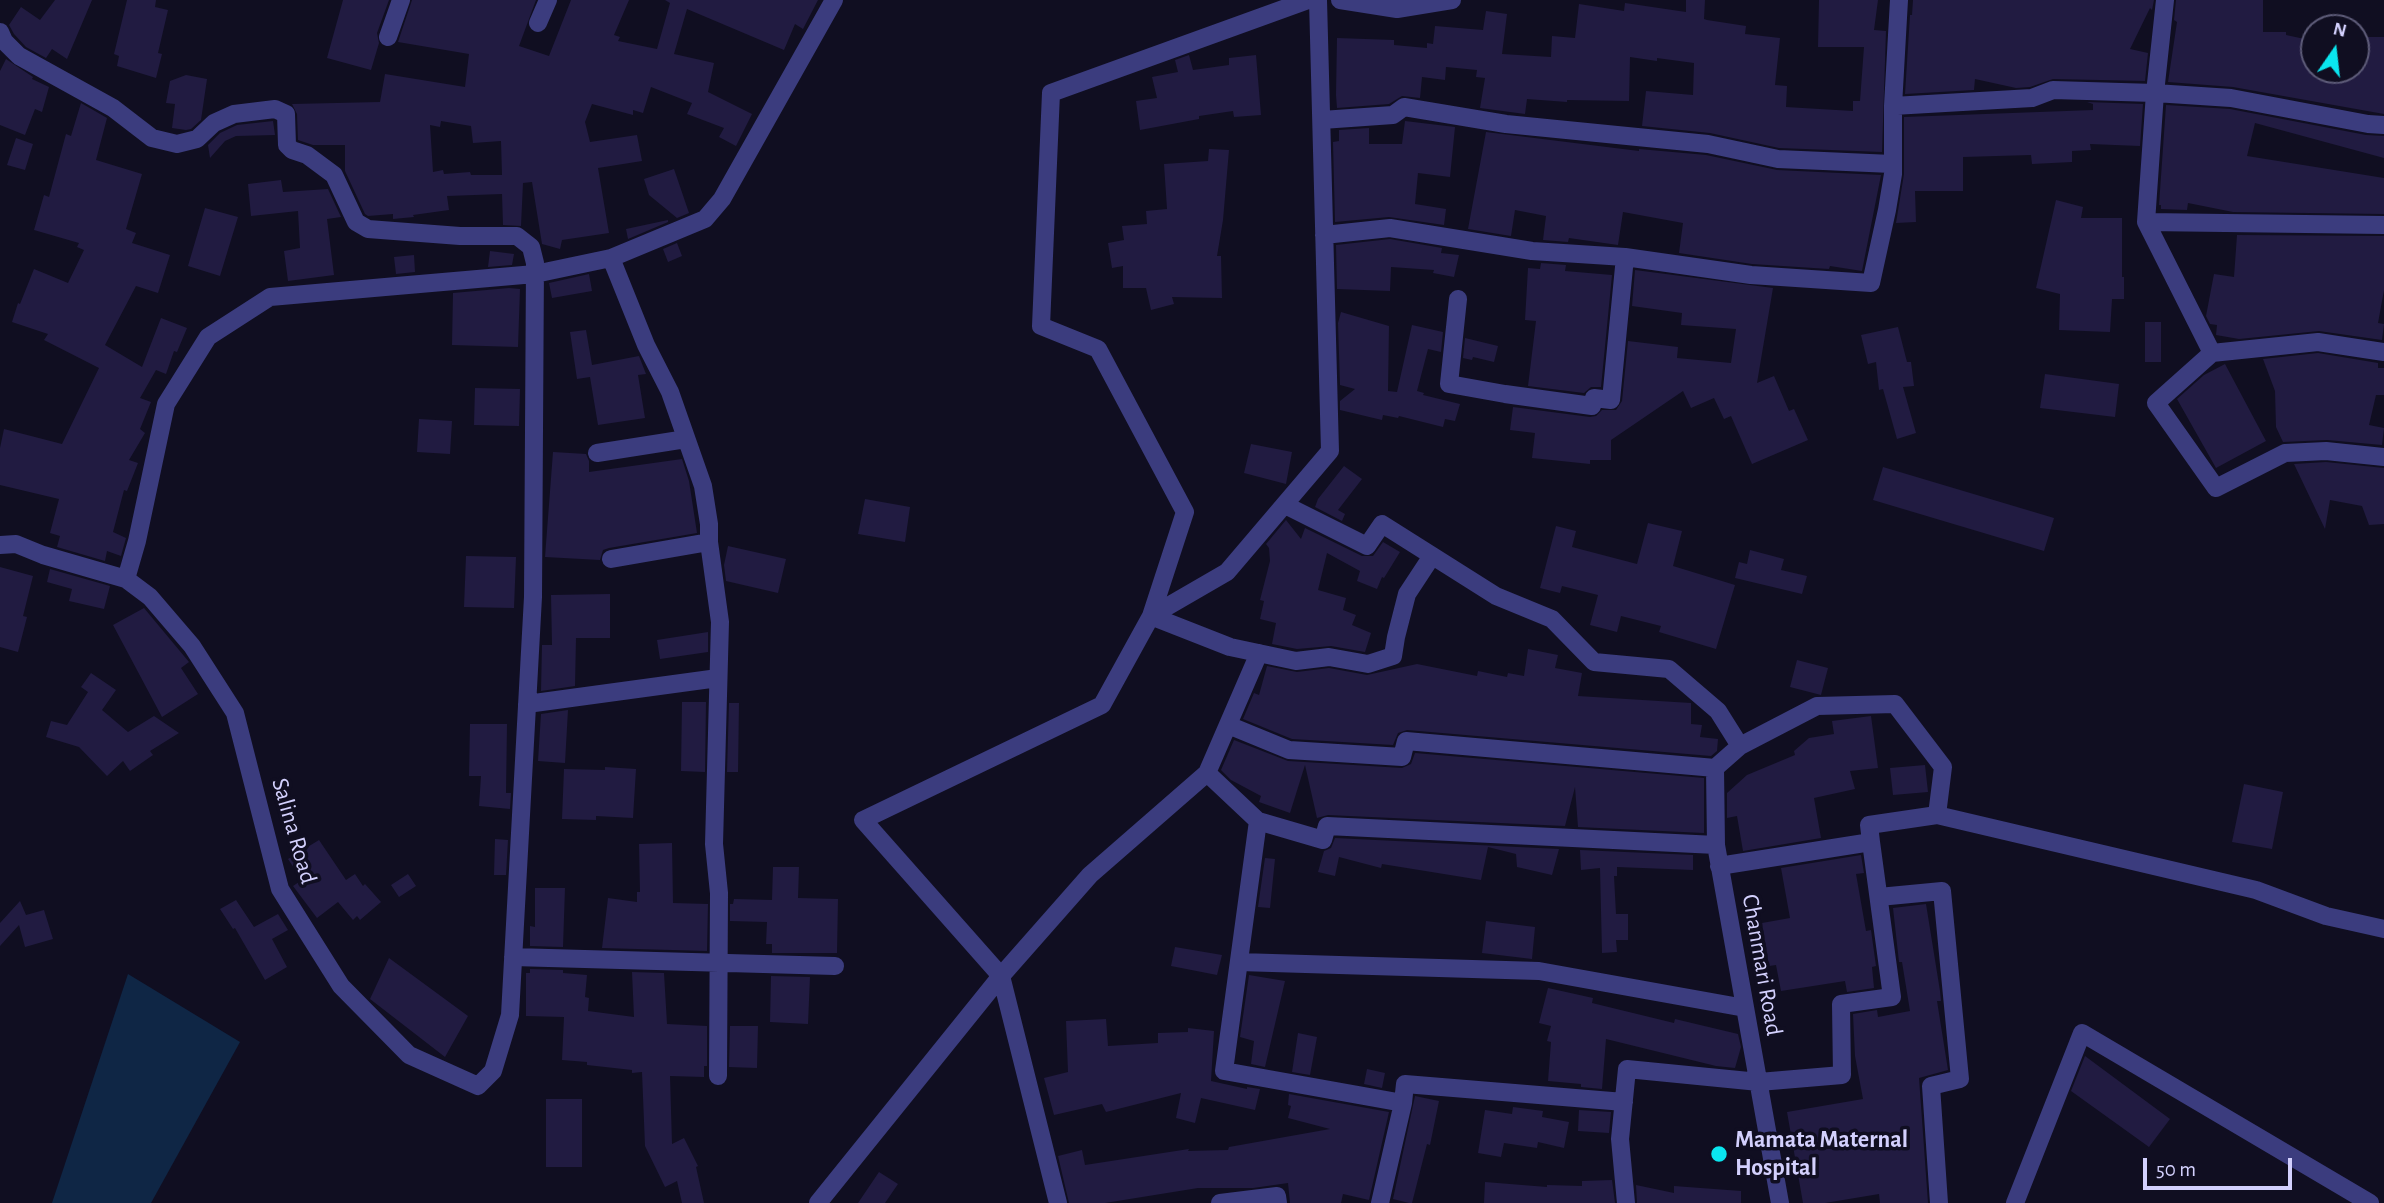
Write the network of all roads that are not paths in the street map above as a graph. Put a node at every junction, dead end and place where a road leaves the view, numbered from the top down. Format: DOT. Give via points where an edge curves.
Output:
graph roads {
  1 [pos="401,0"];
  2 [pos="548,0"];
  3 [pos="834,0"];
  4 [pos="1308,0"];
  5 [pos="1318,0"];
  6 [pos="1340,0"];
  7 [pos="1452,0"];
  8 [pos="1899,0"];
  9 [pos="2165,0"];
  10 [pos="1396,5"];
  11 [pos="538,23"];
  12 [pos="0,32"];
  13 [pos="388,37"];
  14 [pos="2155,93"];
  15 [pos="1893,106"];
  16 [pos="1322,120"];
  17 [pos="2384,125"];
  18 [pos="1892,164"];
  19 [pos="2146,222"];
  20 [pos="2384,225"];
  21 [pos="1324,235"];
  22 [pos="1625,257"];
  23 [pos="611,258"];
  24 [pos="535,274"];
  25 [pos="1458,299"];
  26 [pos="2384,352"];
  27 [pos="2212,353"];
  28 [pos="686,439"];
  29 [pos="597,453"];
  30 [pos="2384,457"];
  31 [pos="1285,505"];
  32 [pos="709,542"];
  33 [pos="0,545"];
  34 [pos="1432,556"];
  35 [pos="611,559"];
  36 [pos="126,579"];
  37 [pos="1151,616"];
  38 [pos="1259,653"];
  39 [pos="718,678"];
  40 [pos="527,704"];
  41 [pos="1228,725"];
  42 [pos="1740,747"];
  43 [pos="1715,768"];
  44 [pos="1207,773"];
  45 [pos="1937,815"];
  46 [pos="1258,821"];
  47 [pos="1871,842"];
  48 [pos="1716,845"];
  49 [pos="1719,866"];
  50 [pos="1878,897"];
  51 [pos="2384,929"];
  52 [pos="513,957"];
  53 [pos="717,962"];
  54 [pos="1239,962"];
  55 [pos="835,966"];
  56 [pos="1000,976"];
  57 [pos="1745,1009"];
  58 [pos="718,1076"];
  59 [pos="1759,1082"];
  60 [pos="1403,1102"];
  61 [pos="1624,1102"];
  62 [pos="818,1203"];
  63 [pos="1058,1203"];
  64 [pos="1220,1203"];
  65 [pos="1278,1203"];
  66 [pos="1380,1203"];
  67 [pos="1626,1203"];
  68 [pos="1780,1203"];
  69 [pos="1939,1203"];
  70 [pos="2015,1203"];
  71 [pos="2370,1203"];
  1 -- 13 [label="street"];
  2 -- 11 [label="street"];
  3 -- 23 [label="street" via="722,199 705,219"];
  4 -- 37 [label="street" via="1051,93 1041,326 1098,349 1185,512"];
  5 -- 16 [label="street"];
  6 -- 10 [label="street"];
  7 -- 10 [label="street"];
  8 -- 15 [label="street"];
  9 -- 14 [label="street"];
  12 -- 24 [label="street" via="19,56 113,108 152,138 177,144 197,139 214,123 234,114 275,109 286,114 287,145 334,175 355,222 388,232 517,236 531,247"];
  14 -- 15 [label="street" via="2053,90 2032,98"];
  14 -- 17 [label="street" via="2231,98"];
  14 -- 19 [label="street"];
  15 -- 18 [label="street"];
  16 -- 18 [label="street" via="1393,115 1404,107 1506,124 1707,144 1778,159"];
  16 -- 21 [label="street"];
  18 -- 22 [label="street" via="1888,210 1871,283 1751,275"];
  19 -- 20 [label="street"];
  19 -- 27 [label="street"];
  21 -- 22 [label="street" via="1390,229 1532,251"];
  21 -- 31 [label="street" via="1330,451"];
  22 -- 25 [label="street" via="1611,400 1594,398 1592,406 1449,384"];
  23 -- 24 [label="street"];
  23 -- 28 [label="street"];
  24 -- 36 [label="street" via="270,297 208,337 166,404"];
  24 -- 40 [label="street" via="533,597"];
  26 -- 27 [label="street" via="2318,342"];
  27 -- 30 [label="street" via="2156,403 2216,488 2285,453 2326,451"];
  28 -- 29 [label="street"];
  28 -- 32 [label="street" via="703,486"];
  31 -- 34 [label="street" via="1367,546 1381,524"];
  31 -- 37 [label="street" via="1227,572"];
  32 -- 35 [label="street"];
  32 -- 39 [label="street" via="720,622"];
  33 -- 36 [label="street, Salina Road" via="16,544"];
  34 -- 38 [label="street" via="1407,594 1393,656 1368,664 1329,657 1296,661"];
  34 -- 42 [label="street" via="1496,596 1552,619 1594,662 1669,669 1718,711"];
  36 -- 52 [label="street, Salina Road" via="150,597 192,646 236,713 281,889 341,986 409,1055 478,1086 493,1071 510,1015"];
  37 -- 38 [label="street" via="1230,647"];
  37 -- 56 [label="street" via="1102,705 863,820"];
  38 -- 41 [label="street"];
  39 -- 40 [label="street"];
  39 -- 53 [label="street"];
  40 -- 52 [label="street"];
  41 -- 43 [label="street" via="1289,750 1402,757 1406,741"];
  41 -- 44 [label="street"];
  42 -- 43 [label="street"];
  42 -- 45 [label="street" via="1817,706 1895,704 1943,766"];
  43 -- 48 [label="street, Chanmari Road"];
  44 -- 46 [label="street"];
  44 -- 56 [label="street" via="1090,875"];
  45 -- 47 [label="street" via="1869,825"];
  45 -- 51 [label="street" via="2256,890 2326,916"];
  46 -- 48 [label="street" via="1323,840 1328,826"];
  46 -- 54 [label="street"];
  47 -- 49 [label="street"];
  47 -- 50 [label="street"];
  48 -- 49 [label="street, Chanmari Road"];
  49 -- 57 [label="street, Chanmari Road"];
  50 -- 59 [label="street" via="1892,997 1841,1004 1842,1075"];
  50 -- 69 [label="street" via="1942,891 1960,1079 1931,1086"];
  52 -- 53 [label="street"];
  53 -- 55 [label="street"];
  53 -- 58 [label="street"];
  54 -- 57 [label="street" via="1539,971"];
  54 -- 60 [label="street" via="1224,1070"];
  56 -- 62 [label="street"];
  56 -- 63 [label="street"];
  57 -- 59 [label="street, Chanmari Road"];
  59 -- 61 [label="street" via="1627,1069"];
  59 -- 68 [label="street, Chanmari Road"];
  60 -- 61 [label="street" via="1405,1084"];
  60 -- 66 [label="street"];
  61 -- 67 [label="street" via="1620,1139"];
  64 -- 65 [label="street" via="1277,1196"];
  70 -- 71 [label="street" via="2082,1033"];
}
